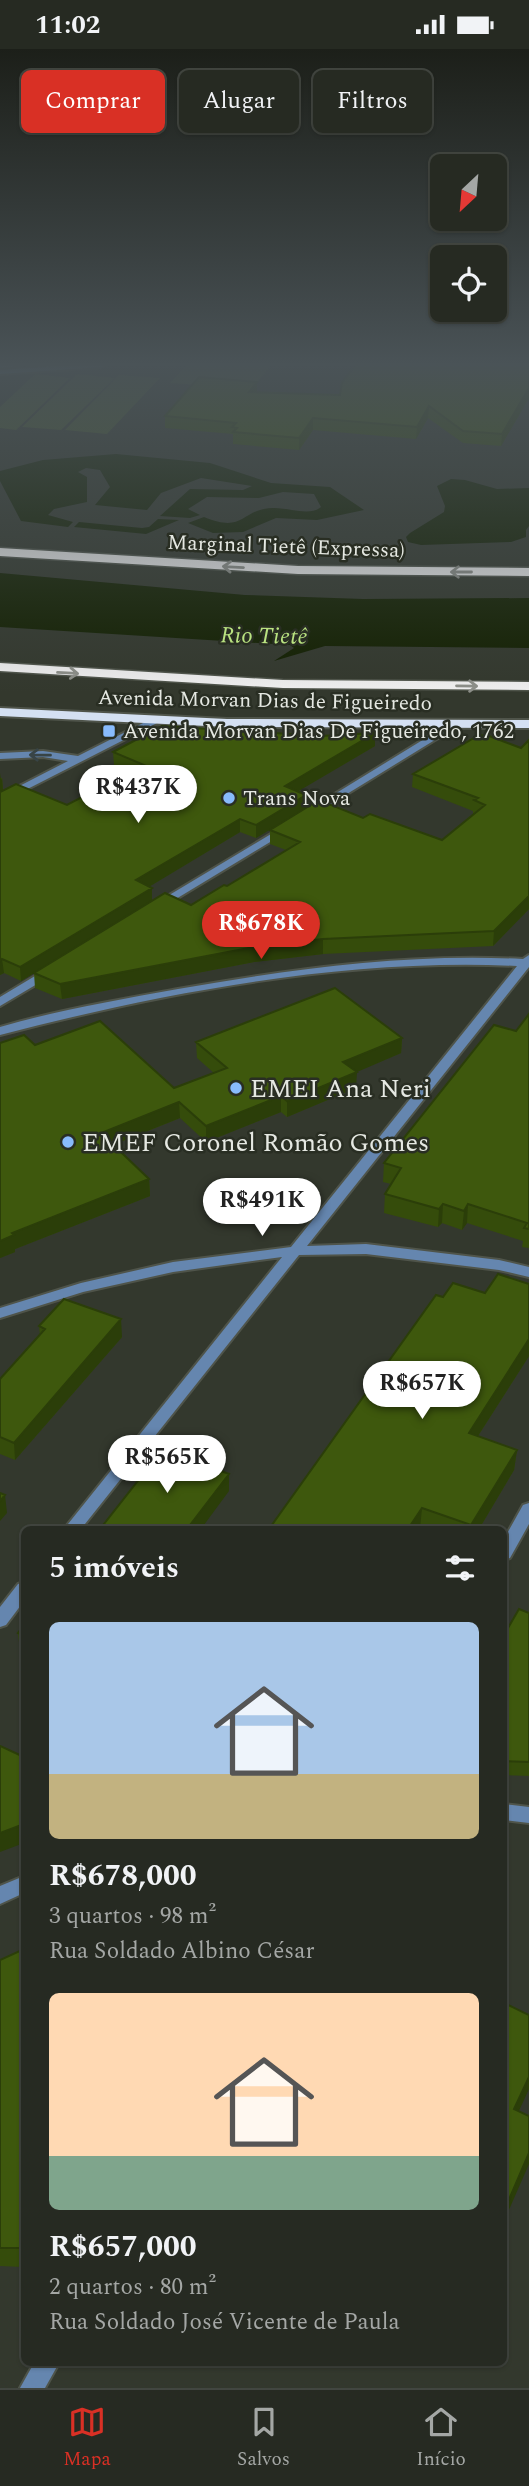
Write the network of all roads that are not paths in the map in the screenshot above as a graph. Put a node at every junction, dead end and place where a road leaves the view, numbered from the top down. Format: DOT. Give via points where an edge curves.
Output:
graph roads {
  1 [pos="0,552"];
  2 [pos="529,572"];
  3 [pos="0,667"];
  4 [pos="529,686"];
  5 [pos="0,712"];
  6 [pos="153,720"];
  7 [pos="529,724"];
  8 [pos="452,725"];
  9 [pos="0,756"];
  10 [pos="79,759"];
  11 [pos="0,800"];
  12 [pos="307,815"];
  13 [pos="295,822"];
  14 [pos="142,915"];
  15 [pos="528,961"];
  16 [pos="59,966"];
  17 [pos="0,1002"];
  18 [pos="0,1031"];
  19 [pos="292,1251"];
  20 [pos="529,1272"];
  21 [pos="0,1313"];
  22 [pos="529,1509"];
  23 [pos="74,1526"];
  24 [pos="507,1549"];
  25 [pos="21,1594"];
  26 [pos="0,1620"];
  27 [pos="507,1812"];
  28 [pos="529,1815"];
  29 [pos="21,1885"];
  30 [pos="0,1895"];
  31 [pos="45,2366"];
  32 [pos="32,2388"];
  2 -- 1 [label="highway, Marginal Tietê (Expressa), one-way" via="298,570"];
  3 -- 4 [label="highway, one-way" via="284,684"];
  5 -- 6 [label="highway, Avenida Morvan Dias de Figueiredo"];
  6 -- 8 [label="highway, Avenida Morvan Dias de Figueiredo"];
  6 -- 10 [label="street"];
  7 -- 8 [label="highway, Avenida Morvan Dias de Figueiredo"];
  8 -- 12 [label="street"];
  10 -- 9 [label="street, one-way" via="43,754"];
  10 -- 11 [label="street"];
  13 -- 14 [label="street"];
  15 -- 18 [label="street" via="370,964 292,974 82,1010"];
  15 -- 19 [label="street"];
  16 -- 17 [label="street"];
  19 -- 20 [label="street" via="366,1249"];
  19 -- 21 [label="street" via="173,1267"];
  19 -- 23 [label="street"];
  22 -- 24 [label="street"];
  25 -- 26 [label="street"];
  27 -- 28 [label="street"];
  29 -- 30 [label="street"];
  31 -- 32 [label="street"];
}
